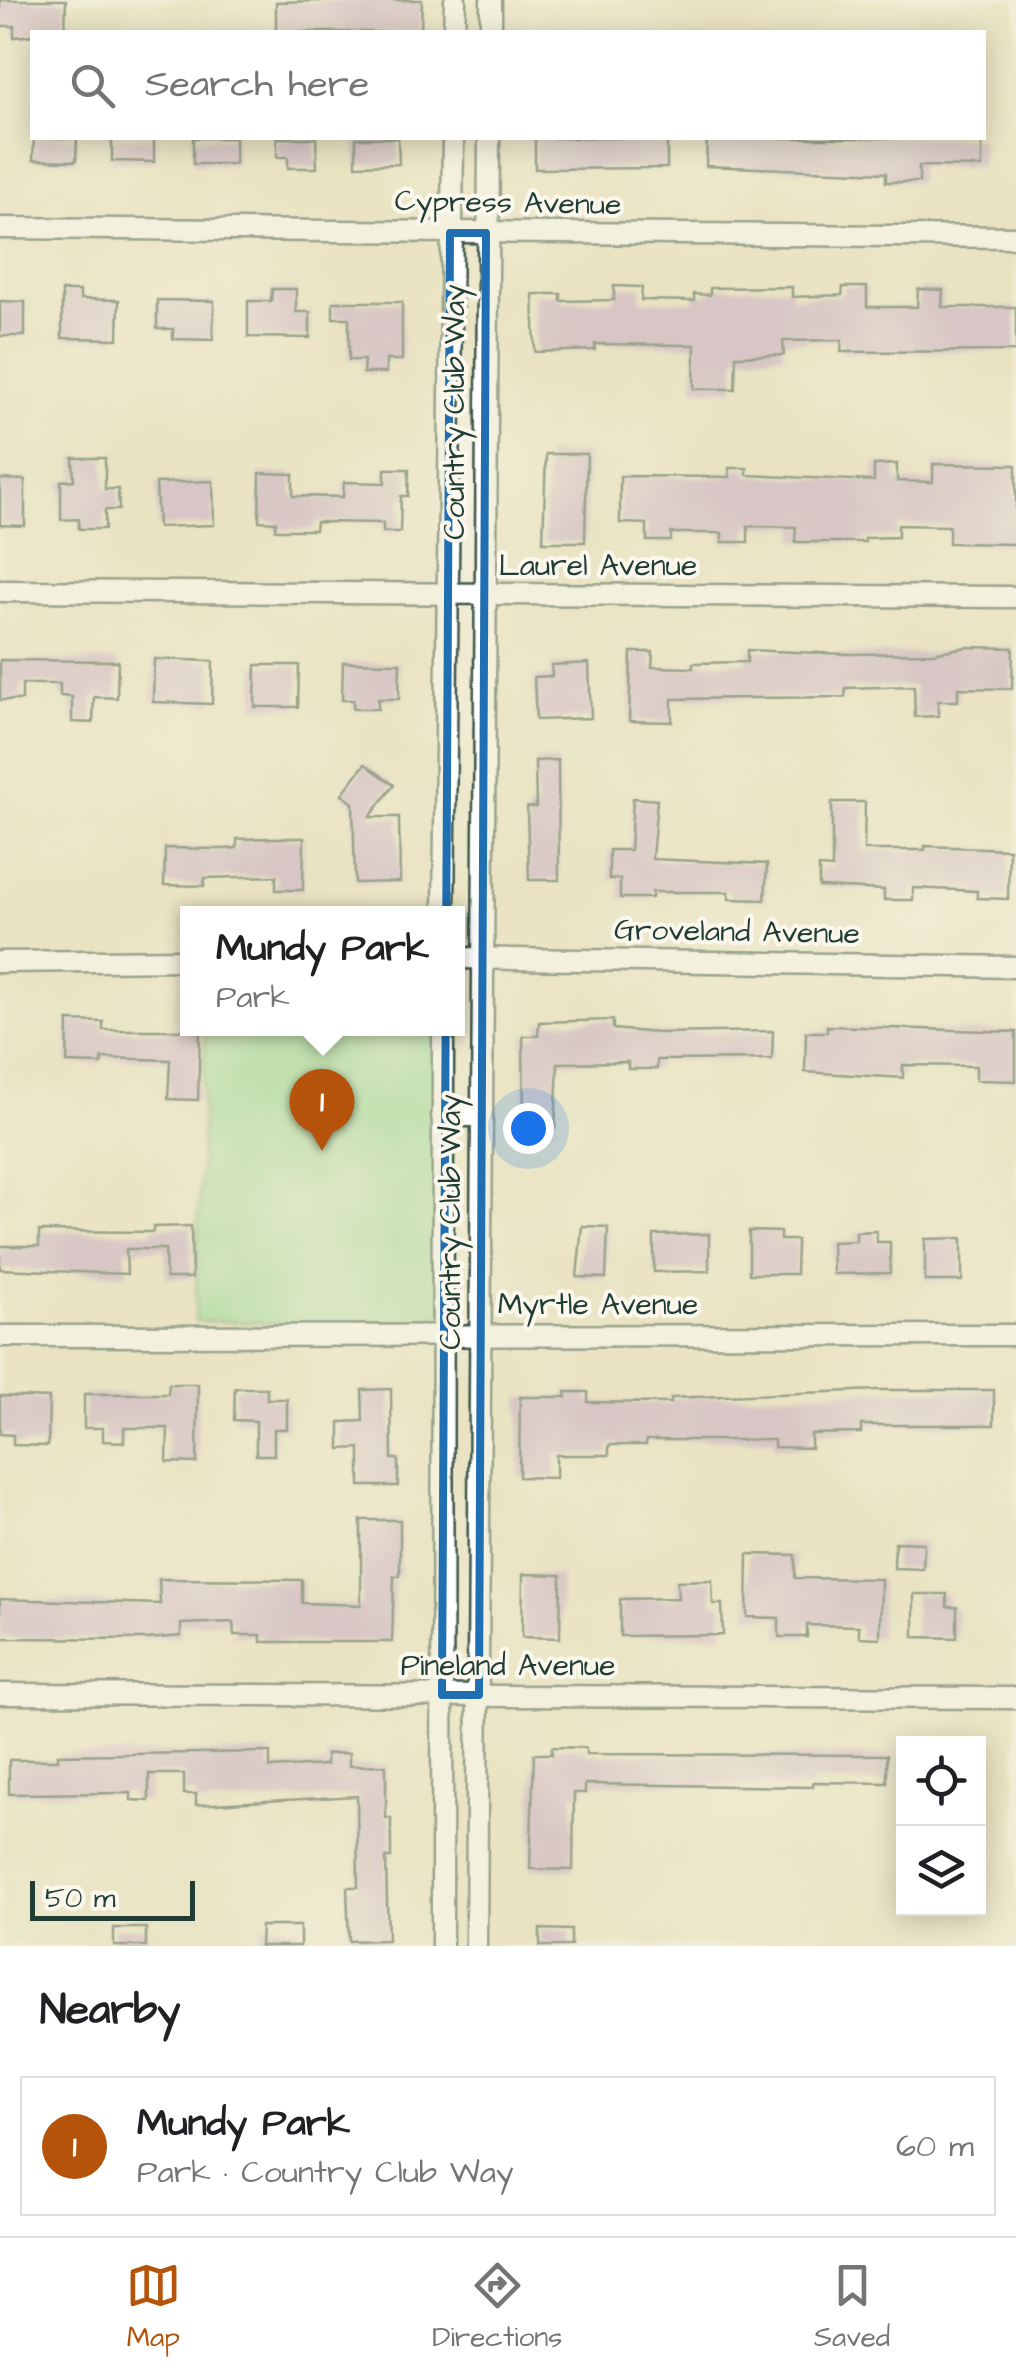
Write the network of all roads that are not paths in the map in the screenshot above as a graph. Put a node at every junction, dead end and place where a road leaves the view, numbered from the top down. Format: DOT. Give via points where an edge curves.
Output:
graph roads {
  1 [pos="455,0"];
  2 [pos="491,0"];
  3 [pos="454,30"];
  4 [pos="491,30"];
  5 [pos="453,140"];
  6 [pos="489,140"];
  7 [pos="0,228"];
  8 [pos="450,232"];
  9 [pos="486,233"];
  10 [pos="1016,237"];
  11 [pos="0,591"];
  12 [pos="450,595"];
  13 [pos="484,596"];
  14 [pos="1016,598"];
  15 [pos="444,906"];
  16 [pos="465,958"];
  17 [pos="483,958"];
  18 [pos="180,960"];
  19 [pos="0,962"];
  20 [pos="1016,967"];
  21 [pos="443,1036"];
  22 [pos="442,1116"];
  23 [pos="482,1116"];
  24 [pos="0,1336"];
  25 [pos="444,1336"];
  26 [pos="480,1336"];
  27 [pos="1016,1336"];
  28 [pos="0,1694"];
  29 [pos="442,1695"];
  30 [pos="478,1695"];
  31 [pos="1016,1698"];
  32 [pos="442,1946"];
  33 [pos="476,1946"];
  1 -- 3 [label="street"];
  2 -- 4 [label="street"];
  5 -- 8 [label="street, Country Club Way"];
  6 -- 9 [label="street, Country Club Way"];
  7 -- 8 [label="street, Cypress Avenue"];
  8 -- 9 [label="street, Cypress Avenue"];
  8 -- 12 [label="street, Country Club Way"];
  9 -- 10 [label="street, Cypress Avenue"];
  9 -- 13 [label="street, Country Club Way"];
  11 -- 12 [label="street, Laurel Avenue"];
  12 -- 13 [label="street, Laurel Avenue"];
  12 -- 15 [label="street, Country Club Way"];
  13 -- 14 [label="street, Laurel Avenue"];
  13 -- 17 [label="street, Country Club Way"];
  16 -- 17 [label="street, Groveland Avenue"];
  17 -- 20 [label="street, Groveland Avenue"];
  17 -- 23 [label="street, Country Club Way"];
  18 -- 19 [label="street"];
  21 -- 22 [label="street, Country Club Way"];
  22 -- 23 [label="street"];
  22 -- 25 [label="street, Country Club Way"];
  23 -- 26 [label="street, Country Club Way"];
  24 -- 25 [label="street, Myrtle Avenue"];
  25 -- 26 [label="street, Myrtle Avenue"];
  25 -- 29 [label="street, Country Club Way"];
  26 -- 27 [label="street, Myrtle Avenue"];
  26 -- 30 [label="street, Country Club Way"];
  28 -- 29 [label="street, Pineland Avenue"];
  29 -- 30 [label="street, Pineland Avenue"];
  29 -- 32 [label="street, Country Club Way"];
  30 -- 31 [label="street, Pineland Avenue"];
  30 -- 33 [label="street, Country Club Way"];
}
